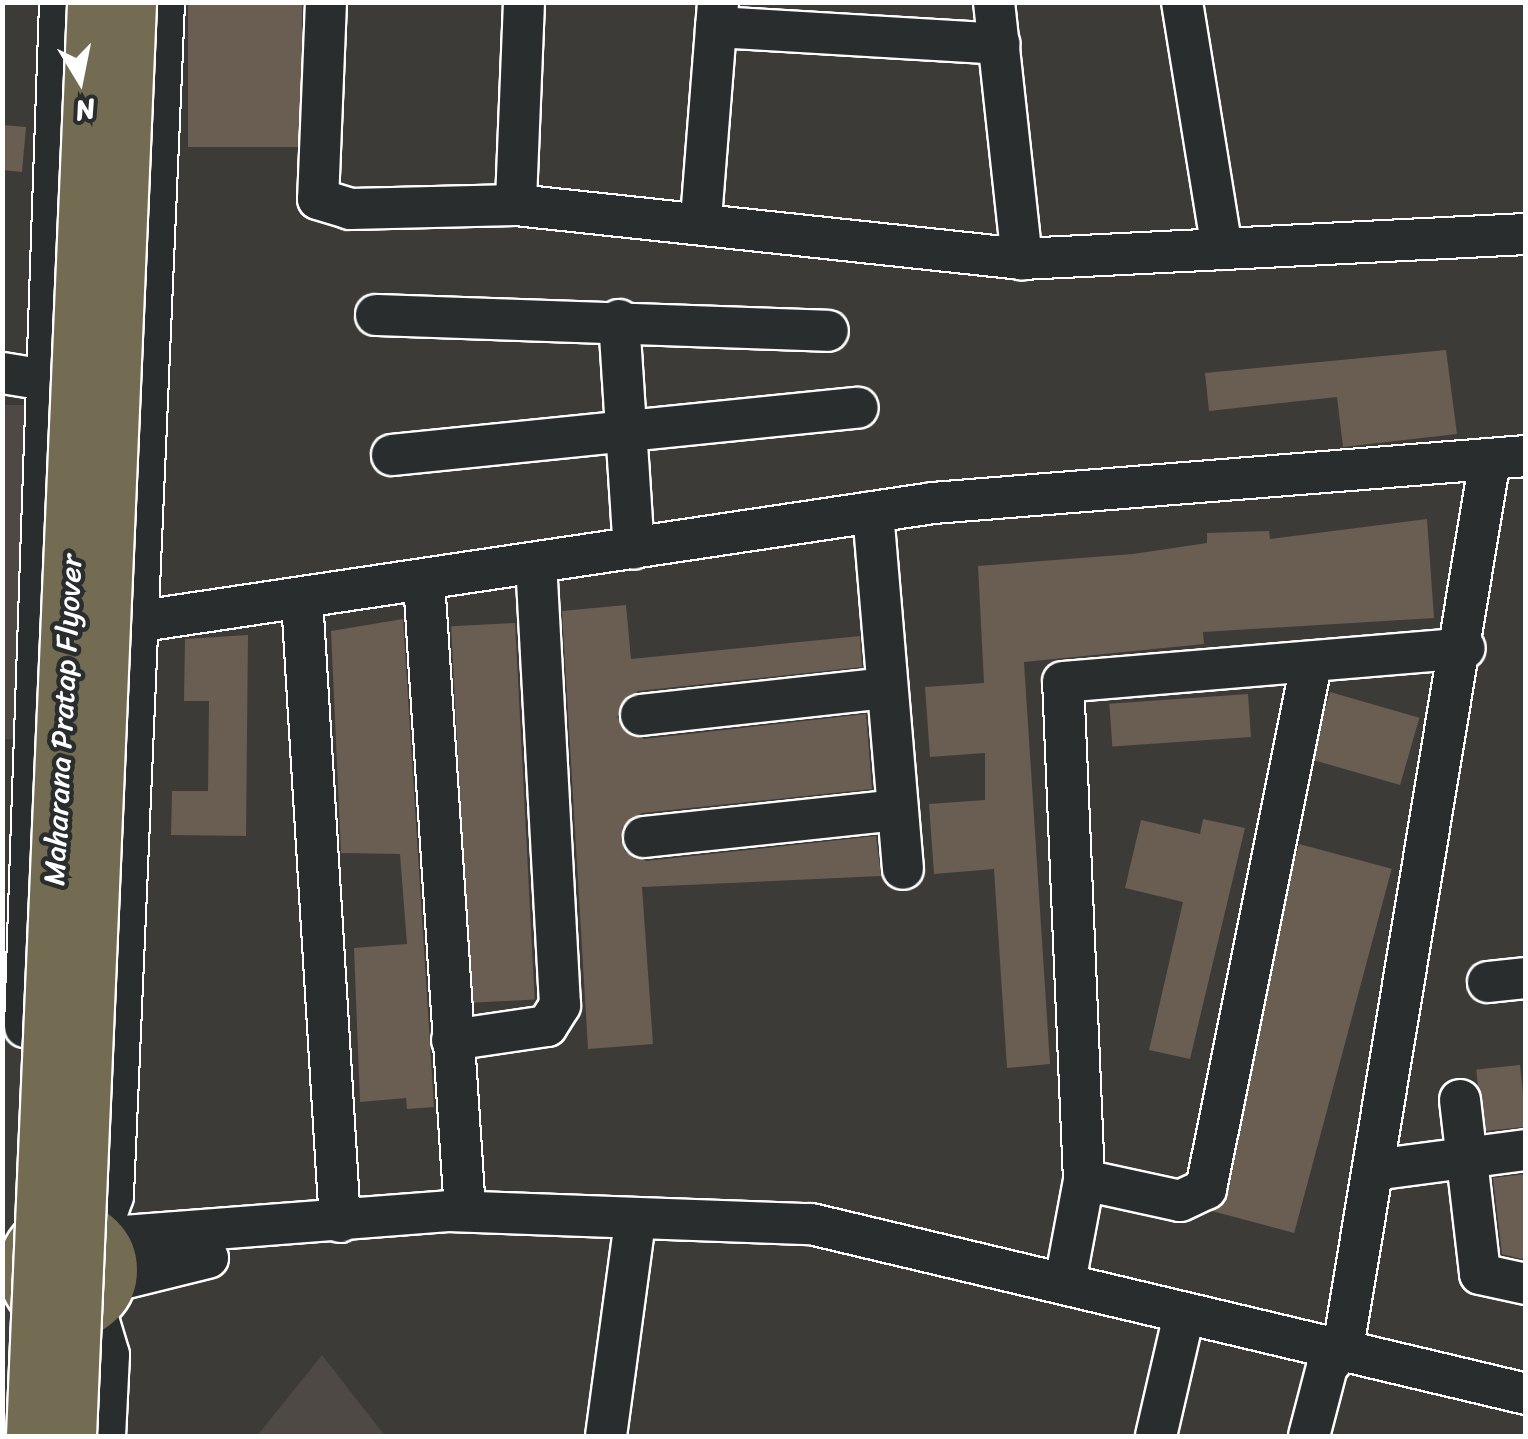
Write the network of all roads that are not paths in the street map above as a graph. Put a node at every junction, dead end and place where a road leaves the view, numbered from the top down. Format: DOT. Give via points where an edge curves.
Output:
graph roads {
  1 [pos="60,2"];
  2 [pos="93,2"];
  3 [pos="130,2"];
  4 [pos="164,2"];
  5 [pos="326,2"];
  6 [pos="524,2"];
  7 [pos="994,2"];
  8 [pos="1182,2"];
  9 [pos="717,15"];
  10 [pos="999,44"];
  11 [pos="516,205"];
  12 [pos="701,219"];
  13 [pos="1526,234"];
  14 [pos="1222,249"];
  15 [pos="1022,258"];
  16 [pos="376,315"];
  17 [pos="619,320"];
  18 [pos="828,330"];
  19 [pos="2,373"];
  20 [pos="45,380"];
  21 [pos="858,408"];
  22 [pos="626,430"];
  23 [pos="392,455"];
  24 [pos="1508,458"];
  25 [pos="874,512"];
  26 [pos="634,549"];
  27 [pos="536,564"];
  28 [pos="424,581"];
  29 [pos="302,599"];
  30 [pos="135,622"];
  31 [pos="1465,648"];
  32 [pos="1311,664"];
  33 [pos="886,688"];
  34 [pos="641,715"];
  35 [pos="898,810"];
  36 [pos="644,837"];
  37 [pos="903,870"];
  38 [pos="452,1040"];
  39 [pos="1460,1100"];
  40 [pos="1526,1150"];
  41 [pos="1467,1157"];
  42 [pos="1374,1170"];
  43 [pos="1084,1180"];
  44 [pos="465,1212"];
  45 [pos="340,1222"];
  46 [pos="633,1237"];
  47 [pos="23,1253"];
  48 [pos="101,1275"];
  49 [pos="1065,1282"];
  50 [pos="1526,1284"];
  51 [pos="21,1304"];
  52 [pos="1180,1332"];
  53 [pos="1335,1357"];
  54 [pos="1526,1394"];
  55 [pos="1526,1417"];
  56 [pos="9,1436"];
  57 [pos="32,1436"];
  58 [pos="71,1436"];
  59 [pos="105,1436"];
  60 [pos="606,1436"];
  61 [pos="1156,1436"];
  62 [pos="1309,1436"];
  1 -- 20 [label="street"];
  2 -- 57 [label="main road, Maharana Pratap Flyover, bridge"];
  3 -- 58 [label="main road, Maharana Pratap Flyover, bridge"];
  4 -- 30 [label="street"];
  5 -- 11 [label="street" via="318,198 350,209"];
  6 -- 11 [label="street"];
  7 -- 10 [label="street"];
  8 -- 14 [label="street"];
  9 -- 10 [label="street"];
  9 -- 12 [label="street"];
  10 -- 15 [label="street"];
  11 -- 12 [label="street"];
  12 -- 15 [label="street"];
  13 -- 14 [label="street"];
  14 -- 15 [label="street"];
  16 -- 17 [label="street"];
  17 -- 18 [label="street"];
  17 -- 22 [label="street"];
  19 -- 20 [label="street"];
  20 -- 47 [label="street"];
  21 -- 22 [label="street"];
  22 -- 23 [label="street"];
  22 -- 26 [label="street"];
  24 -- 25 [label="street"];
  24 -- 31 [label="street"];
  25 -- 26 [label="street"];
  25 -- 33 [label="street"];
  26 -- 27 [label="street"];
  27 -- 28 [label="street"];
  27 -- 38 [label="street" via="560,1005 547,1026"];
  28 -- 29 [label="street"];
  28 -- 38 [label="street"];
  29 -- 30 [label="street"];
  29 -- 45 [label="street"];
  30 -- 48 [label="street" via="113,1196"];
  31 -- 32 [label="street"];
  31 -- 42 [label="street"];
  32 -- 43 [label="street" via="1206,1189 1180,1202"];
  32 -- 43 [label="street" via="1062,682"];
  33 -- 34 [label="street"];
  33 -- 35 [label="street"];
  35 -- 36 [label="street"];
  35 -- 37 [label="street"];
  38 -- 44 [label="street"];
  39 -- 41 [label="street"];
  40 -- 41 [label="street"];
  41 -- 42 [label="street"];
  41 -- 50 [label="street" via="1480,1274"];
  42 -- 53 [label="street"];
  43 -- 49 [label="street"];
  44 -- 45 [label="street"];
  44 -- 49 [label="street" via="811,1224"];
  45 -- 48 [label="street"];
  46 -- 48 [label="street" via="449,1234 172,1261"];
  46 -- 52 [label="street" via="808,1246"];
  46 -- 60 [label="street"];
  47 -- 48 [label="main road" via="70,1226"];
  47 -- 51 [label="main road"];
  48 -- 51 [label="main road" via="61,1313"];
  48 -- 59 [label="street" via="109,1355"];
  49 -- 53 [label="street"];
  51 -- 56 [label="street"];
  52 -- 53 [label="street"];
  52 -- 61 [label="street"];
  53 -- 54 [label="street"];
  53 -- 55 [label="street"];
  53 -- 62 [label="street"];
}
